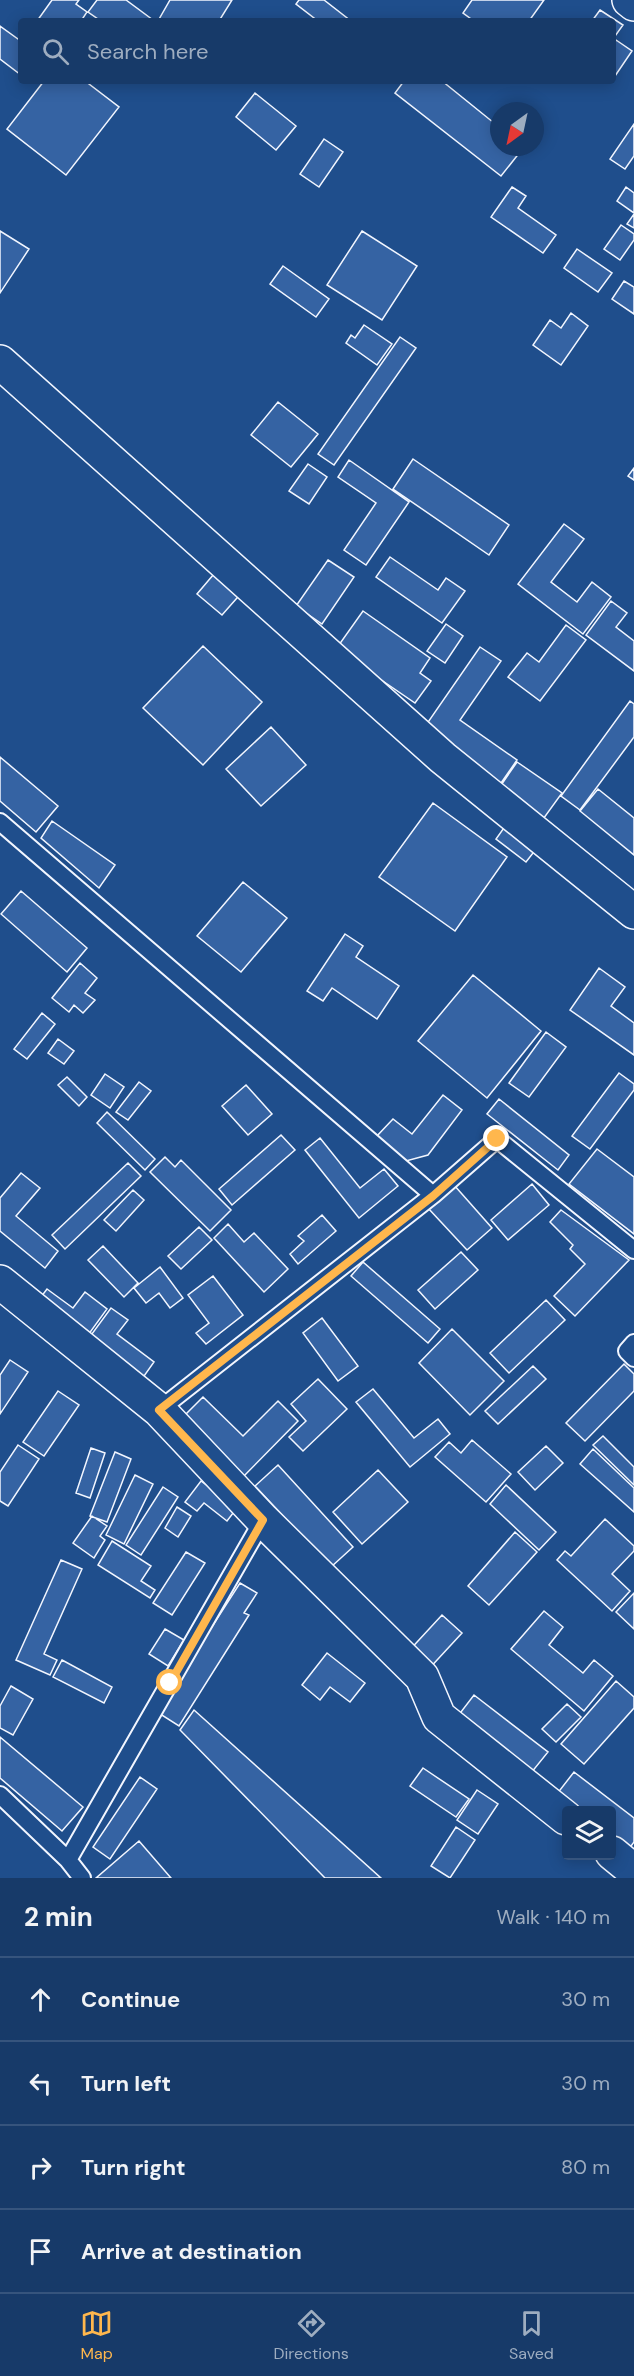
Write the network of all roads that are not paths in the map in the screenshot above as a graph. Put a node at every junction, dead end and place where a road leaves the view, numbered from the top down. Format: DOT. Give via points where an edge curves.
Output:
graph roads {
  1 [pos="629,0"];
  2 [pos="634,4"];
  3 [pos="0,362"];
  4 [pos="0,822"];
  5 [pos="634,912"];
  6 [pos="433,1196"];
  7 [pos="634,1250"];
  8 [pos="0,1282"];
  9 [pos="634,1343"];
  10 [pos="634,1358"];
  11 [pos="159,1410"];
  12 [pos="263,1520"];
  13 [pos="0,1796"];
  14 [pos="562,1814"];
  15 [pos="616,1856"];
  16 [pos="68,1860"];
  17 [pos="634,1871"];
  18 [pos="82,1878"];
  1 -- 2 [label="street"];
  3 -- 5 [label="street" via="443,758"];
  4 -- 6 [label="lane"];
  6 -- 7 [label="lane" via="497,1139"];
  6 -- 11 [label="lane"];
  8 -- 11 [label="street"];
  9 -- 10 [label="lane" via="627,1352"];
  11 -- 12 [label="street"];
  12 -- 14 [label="street" via="422,1677 439,1717"];
  12 -- 16 [label="lane"];
  13 -- 16 [label="lane"];
  15 -- 17 [label="street"];
  16 -- 18 [label="lane"];
}
